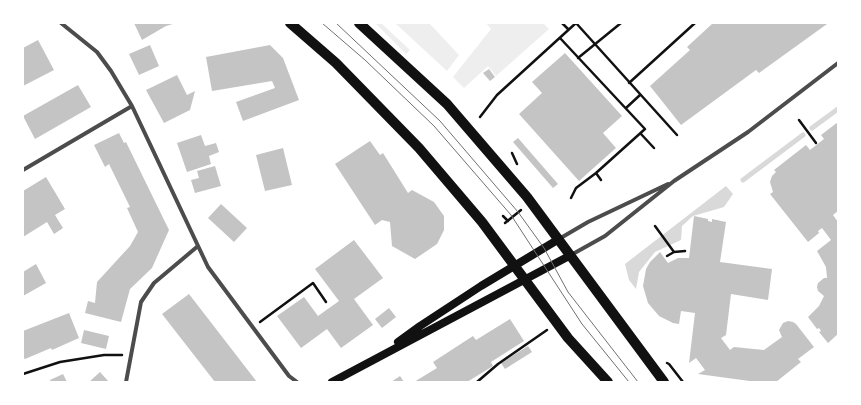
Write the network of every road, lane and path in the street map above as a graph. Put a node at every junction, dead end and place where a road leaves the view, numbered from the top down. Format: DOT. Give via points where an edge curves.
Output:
graph roads {
  1 [pos="61,23"];
  2 [pos="290,23"];
  3 [pos="359,23"];
  4 [pos="562,23"];
  5 [pos="576,23"];
  6 [pos="621,23"];
  7 [pos="695,23"];
  8 [pos="568,29"];
  9 [pos="560,38"];
  10 [pos="595,44"];
  11 [pos="578,58"];
  12 [pos="838,63"];
  13 [pos="629,83"];
  14 [pos="640,95"];
  15 [pos="132,106"];
  16 [pos="626,108"];
  17 [pos="480,117"];
  18 [pos="799,120"];
  19 [pos="641,134"];
  20 [pos="677,135"];
  21 [pos="816,143"];
  22 [pos="654,148"];
  23 [pos="23,170"];
  24 [pos="596,173"];
  25 [pos="601,180"];
  26 [pos="674,181"];
  27 [pos="571,198"];
  28 [pos="524,208"];
  29 [pos="504,216"];
  30 [pos="655,226"];
  31 [pos="559,239"];
  32 [pos="198,246"];
  33 [pos="685,250"];
  34 [pos="674,252"];
  35 [pos="571,255"];
  36 [pos="668,256"];
  37 [pos="515,266"];
  38 [pos="525,279"];
  39 [pos="326,302"];
  40 [pos="253,327"];
  41 [pos="547,330"];
  42 [pos="384,353"];
  43 [pos="131,355"];
  44 [pos="670,364"];
  45 [pos="23,374"];
  46 [pos="126,382"];
  47 [pos="297,382"];
  48 [pos="332,382"];
  49 [pos="477,382"];
  50 [pos="608,382"];
  51 [pos="664,382"];
  52 [pos="683,382"];
  1 -- 15 [label="street" via="97,52 112,71"];
  2 -- 37 [label="main road" via="336,63 398,126 466,203"];
  3 -- 31 [label="main road" via="447,104 527,197"];
  4 -- 8 [label="path"];
  5 -- 8 [label="path"];
  5 -- 10 [label="path"];
  6 -- 10 [label="path"];
  7 -- 13 [label="path"];
  8 -- 9 [label="path"];
  9 -- 11 [label="path"];
  9 -- 17 [label="path" via="497,95"];
  10 -- 11 [label="path"];
  10 -- 13 [label="path"];
  11 -- 16 [label="path"];
  12 -- 26 [label="street" via="748,132"];
  13 -- 14 [label="path"];
  14 -- 16 [label="path"];
  14 -- 20 [label="path"];
  15 -- 23 [label="street"];
  15 -- 32 [label="street"];
  16 -- 19 [label="path" via="645,129"];
  18 -- 21 [label="path"];
  19 -- 22 [label="path"];
  19 -- 24 [label="path"];
  24 -- 25 [label="path"];
  24 -- 27 [label="path" via="576,188"];
  26 -- 31 [label="street" via="593,219"];
  26 -- 35 [label="street" via="605,236"];
  28 -- 29 [label="path" via="506,222"];
  30 -- 34 [label="path"];
  31 -- 35 [label="main road"];
  31 -- 37 [label="main road"];
  32 -- 40 [label="street" via="208,267"];
  32 -- 43 [label="street" via="154,283 141,302"];
  33 -- 34 [label="path"];
  34 -- 36 [label="path"];
  35 -- 38 [label="main road"];
  35 -- 51 [label="main road"];
  37 -- 38 [label="main road"];
  37 -- 42 [label="main road" via="420,326"];
  38 -- 42 [label="main road"];
  38 -- 50 [label="main road" via="568,338"];
  39 -- 40 [label="path" via="312,283"];
  40 -- 47 [label="street" via="289,376"];
  41 -- 49 [label="path"];
  42 -- 48 [label="main road"];
  43 -- 45 [label="path" via="104,355 60,362"];
  43 -- 46 [label="street"];
  44 -- 52 [label="path"];
}
